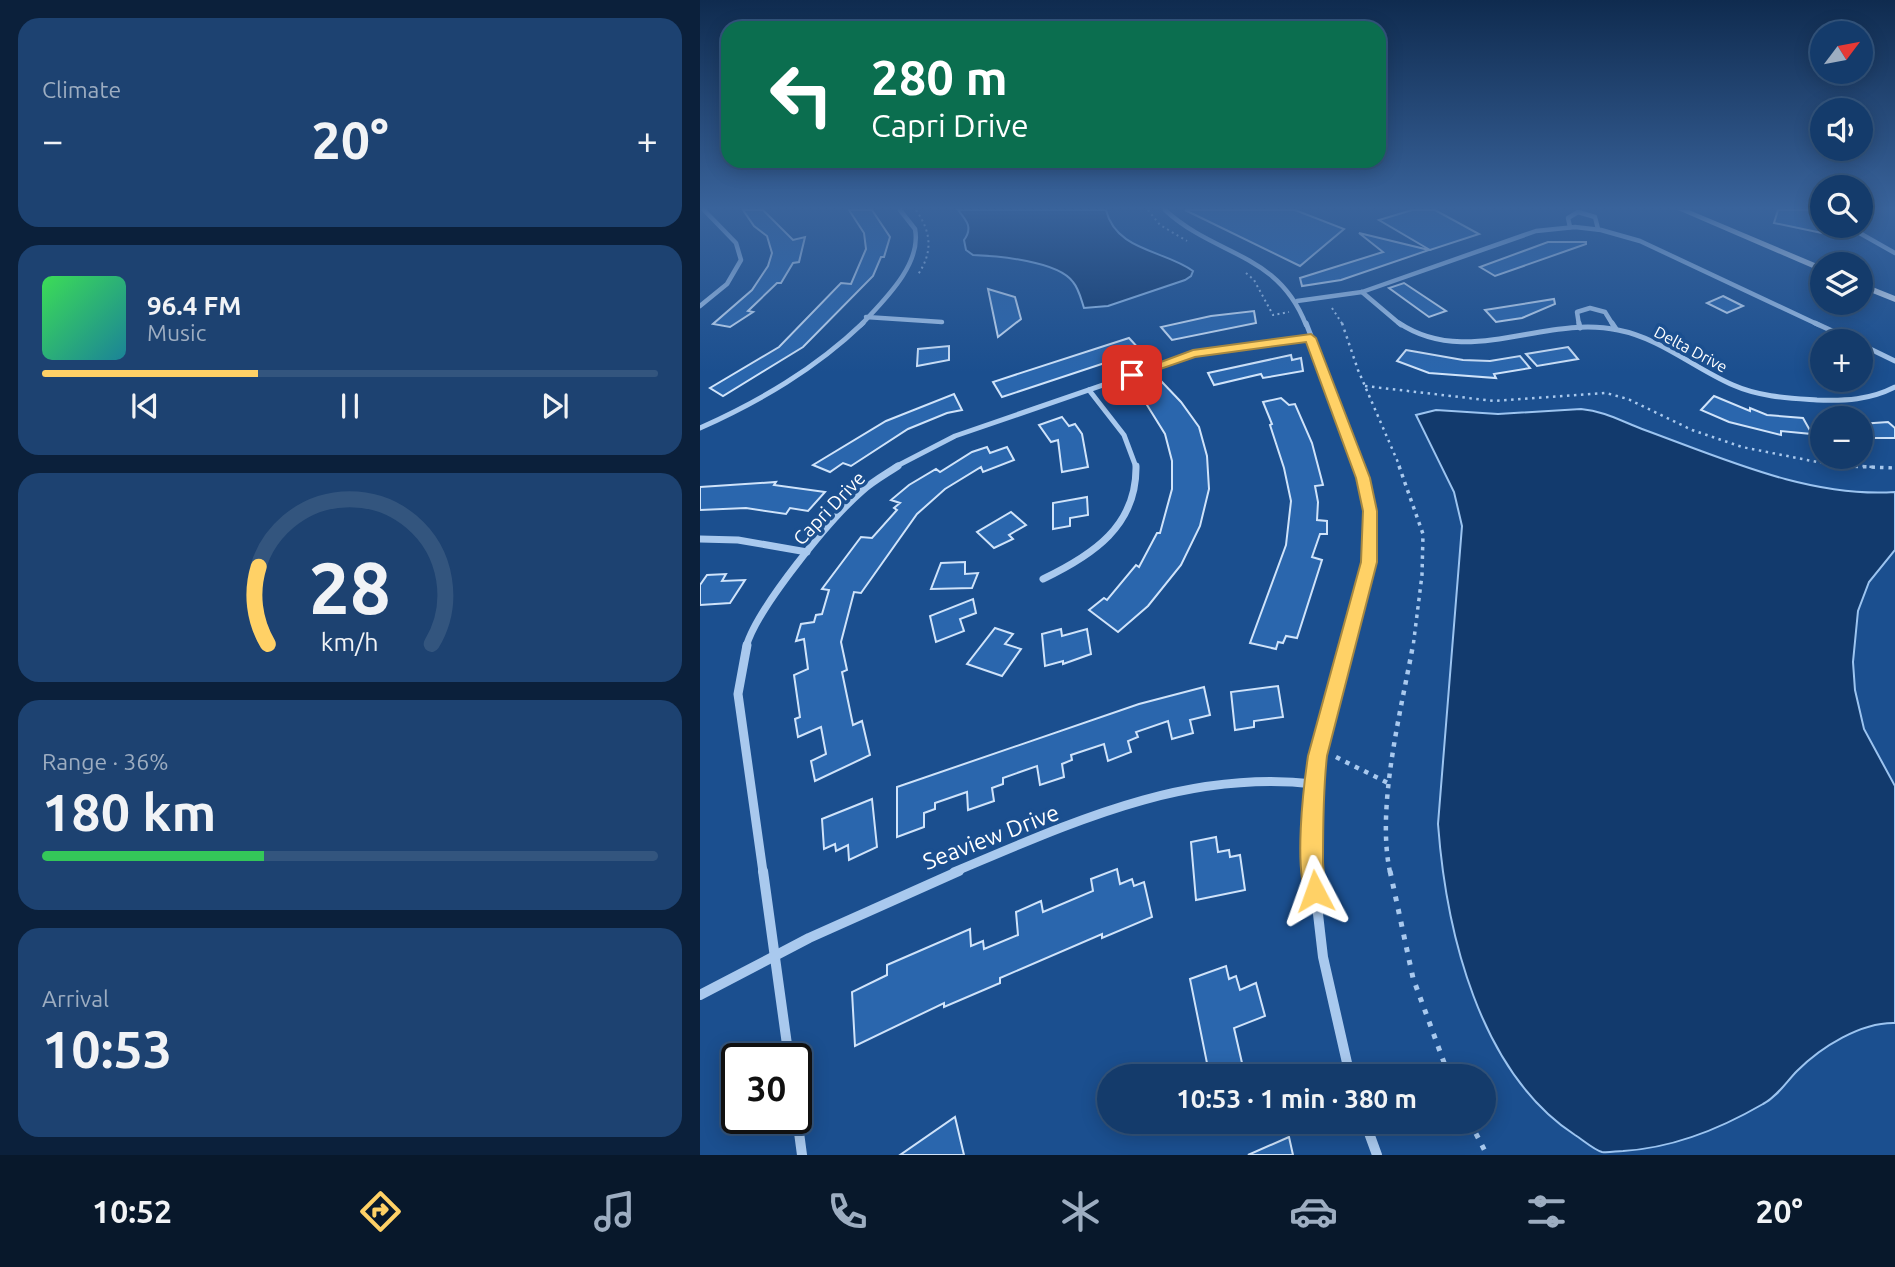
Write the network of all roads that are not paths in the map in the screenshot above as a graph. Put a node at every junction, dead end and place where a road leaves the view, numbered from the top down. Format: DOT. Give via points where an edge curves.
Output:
graph roads {
  1 [pos="739,264"];
  2 [pos="909,264"];
  3 [pos="1257,264"];
  4 [pos="1443,264"];
  5 [pos="1689,264"];
  6 [pos="1873,290"];
  7 [pos="1363,292"];
  8 [pos="1895,299"];
  9 [pos="1297,301"];
  10 [pos="700,306"];
  11 [pos="866,317"];
  12 [pos="942,322"];
  13 [pos="1580,328"];
  14 [pos="1616,329"];
  15 [pos="1828,329"];
  16 [pos="1311,338"];
  17 [pos="1873,350"];
  18 [pos="1895,361"];
  19 [pos="1895,387"];
  20 [pos="1089,390"];
  21 [pos="700,428"];
  22 [pos="700,539"];
  23 [pos="807,552"];
  24 [pos="1043,579"];
  25 [pos="1314,784"];
  26 [pos="775,954"];
  27 [pos="700,995"];
  28 [pos="787,1043"];
  29 [pos="1347,1064"];
  30 [pos="799,1134"];
  31 [pos="1369,1134"];
  32 [pos="802,1155"];
  33 [pos="1377,1155"];
  1 -- 10 [label="street" via="727,284"];
  2 -- 11 [label="street"];
  3 -- 9 [label="street" via="1280,278"];
  4 -- 7 [label="street"];
  5 -- 15 [label="street"];
  6 -- 8 [label="street"];
  7 -- 9 [label="street"];
  7 -- 13 [label="street, Delta Drive" via="1405,327 1450,342 1485,343"];
  9 -- 16 [label="street"];
  11 -- 12 [label="street"];
  11 -- 21 [label="street" via="800,375"];
  13 -- 14 [label="street, Delta Drive"];
  13 -- 14 [label="street" via="1577,312 1591,308 1609,315"];
  14 -- 19 [label="street, Delta Drive" via="1657,344 1718,378 1775,397 1859,400"];
  16 -- 20 [label="street, Capri Drive" via="1193,354"];
  16 -- 25 [label="street" via="1363,478 1372,536"];
  17 -- 18 [label="street"];
  20 -- 23 [label="street, Capri Drive" via="955,436 907,459 862,491"];
  20 -- 24 [label="street" via="1128,442 1135,469 1132,500 1112,536 1094,552"];
  22 -- 23 [label="street"];
  23 -- 26 [label="street, Capri Drive" via="761,615 747,643 738,694"];
  25 -- 26 [label="street, Seaview Drive" via="1225,781 1149,798 929,881"];
  25 -- 29 [label="street" via="1312,866 1319,942"];
  26 -- 27 [label="street, Seaview Drive"];
  26 -- 28 [label="street, Capri Drive"];
  30 -- 32 [label="street"];
  31 -- 33 [label="street"];
}
